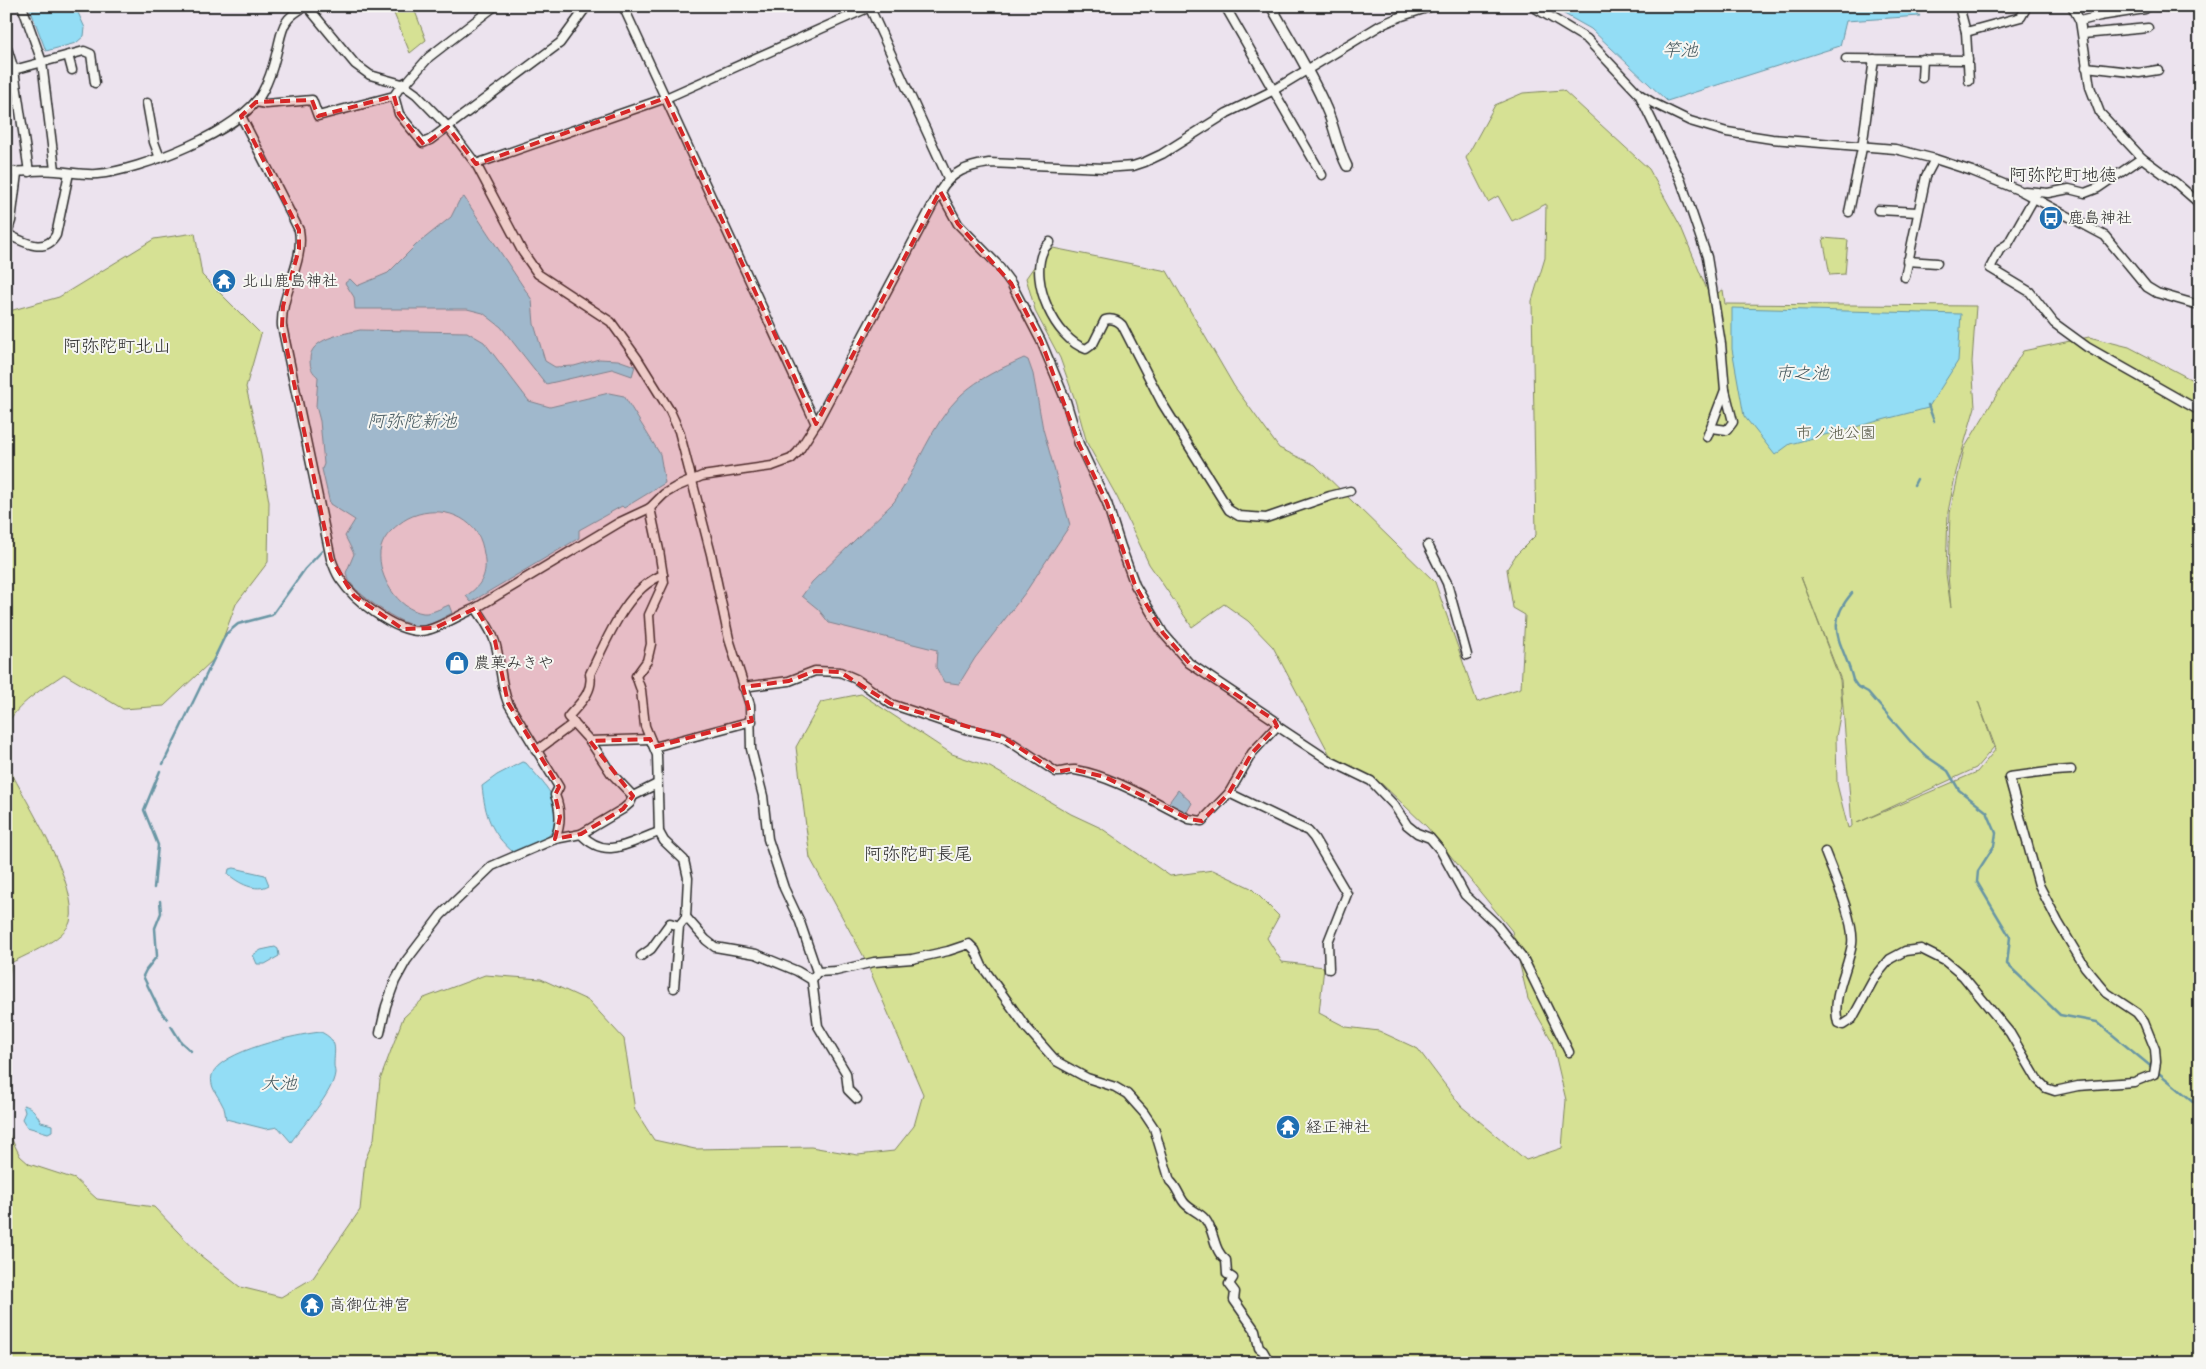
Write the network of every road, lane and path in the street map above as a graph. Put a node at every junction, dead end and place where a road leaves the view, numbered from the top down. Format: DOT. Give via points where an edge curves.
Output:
graph roads {
  1 [pos="22,6"];
  2 [pos="307,6"];
  3 [pos="494,6"];
  4 [pos="587,6"];
  5 [pos="623,6"];
  6 [pos="1224,6"];
  7 [pos="1271,6"];
  8 [pos="1434,6"];
  9 [pos="1532,6"];
  10 [pos="1959,6"];
  11 [pos="2024,6"];
  12 [pos="2072,6"];
  13 [pos="870,7"];
  14 [pos="2145,9"];
  15 [pos="2080,21"];
  16 [pos="2148,28"];
  17 [pos="1966,32"];
  18 [pos="2083,34"];
  19 [pos="6,45"];
  20 [pos="68,55"];
  21 [pos="1846,59"];
  22 [pos="1874,59"];
  23 [pos="1922,59"];
  24 [pos="1968,60"];
  25 [pos="42,62"];
  26 [pos="2086,67"];
  27 [pos="72,70"];
  28 [pos="1308,70"];
  29 [pos="2158,70"];
  30 [pos="10,71"];
  31 [pos="1922,78"];
  32 [pos="1970,81"];
  33 [pos="96,83"];
  34 [pos="402,84"];
  35 [pos="1272,92"];
  36 [pos="1639,94"];
  37 [pos="394,96"];
  38 [pos="666,98"];
  39 [pos="256,102"];
  40 [pos="147,103"];
  41 [pos="241,116"];
  42 [pos="448,127"];
  43 [pos="1862,148"];
  44 [pos="160,158"];
  45 [pos="2142,158"];
  46 [pos="1935,159"];
  47 [pos="476,164"];
  48 [pos="1347,166"];
  49 [pos="55,170"];
  50 [pos="6,171"];
  51 [pos="18,172"];
  52 [pos="29,172"];
  53 [pos="69,173"];
  54 [pos="1322,175"];
  55 [pos="6,177"];
  56 [pos="948,178"];
  57 [pos="940,191"];
  58 [pos="2021,191"];
  59 [pos="2034,198"];
  60 [pos="2200,204"];
  61 [pos="1878,209"];
  62 [pos="1849,212"];
  63 [pos="1918,212"];
  64 [pos="7,235"];
  65 [pos="1050,242"];
  66 [pos="1907,261"];
  67 [pos="1937,263"];
  68 [pos="1905,277"];
  69 [pos="2200,304"];
  70 [pos="1725,390"];
  71 [pos="2200,411"];
  72 [pos="816,424"];
  73 [pos="1712,428"];
  74 [pos="1707,437"];
  75 [pos="691,480"];
  76 [pos="1350,491"];
  77 [pos="650,508"];
  78 [pos="1428,545"];
  79 [pos="663,575"];
  80 [pos="476,608"];
  81 [pos="1467,655"];
  82 [pos="743,687"];
  83 [pos="752,721"];
  84 [pos="574,723"];
  85 [pos="1277,726"];
  86 [pos="650,738"];
  87 [pos="590,741"];
  88 [pos="654,747"];
  89 [pos="536,751"];
  90 [pos="2071,770"];
  91 [pos="658,784"];
  92 [pos="1229,793"];
  93 [pos="633,796"];
  94 [pos="659,832"];
  95 [pos="581,834"];
  96 [pos="554,839"];
  97 [pos="1825,852"];
  98 [pos="686,917"];
  99 [pos="679,926"];
  100 [pos="641,956"];
  101 [pos="1329,969"];
  102 [pos="817,972"];
  103 [pos="812,980"];
  104 [pos="674,988"];
  105 [pos="380,1033"];
  106 [pos="1568,1052"];
  107 [pos="857,1099"];
  108 [pos="1270,1363"];
  1 -- 25 [label="street"];
  2 -- 34 [label="street" via="355,64 370,75"];
  2 -- 39 [label="street" via="293,13 281,28 274,63"];
  3 -- 34 [label="street"];
  4 -- 42 [label="street" via="560,43"];
  5 -- 38 [label="street"];
  6 -- 35 [label="street"];
  7 -- 28 [label="street"];
  8 -- 28 [label="street" via="1381,25"];
  9 -- 36 [label="street" via="1587,39"];
  10 -- 17 [label="street"];
  11 -- 17 [label="street" via="2021,17"];
  12 -- 15 [label="street"];
  13 -- 38 [label="street"];
  13 -- 56 [label="street"];
  14 -- 15 [label="street"];
  15 -- 18 [label="street"];
  16 -- 18 [label="street"];
  17 -- 24 [label="street"];
  18 -- 26 [label="street"];
  19 -- 30 [label="street"];
  20 -- 25 [label="street"];
  20 -- 27 [label="street"];
  20 -- 33 [label="street" via="84,51 91,54"];
  21 -- 22 [label="street"];
  22 -- 23 [label="street"];
  22 -- 43 [label="street"];
  23 -- 24 [label="street"];
  23 -- 31 [label="street"];
  24 -- 32 [label="street"];
  25 -- 30 [label="street"];
  25 -- 49 [label="street"];
  26 -- 29 [label="street" via="2139,73"];
  26 -- 45 [label="street" via="2093,100 2100,113"];
  28 -- 35 [label="street"];
  28 -- 48 [label="street" via="1328,110"];
  30 -- 52 [label="street"];
  34 -- 37 [label="street"];
  34 -- 42 [label="street"];
  35 -- 54 [label="street"];
  35 -- 56 [label="street" via="1227,114 1162,154 1133,166 1104,168 989,163 976,165"];
  36 -- 43 [label="street" via="1690,121 1727,132"];
  36 -- 70 [label="street" via="1681,181 1707,257"];
  37 -- 39 [label="street" via="318,116 312,100"];
  37 -- 42 [label="street" via="399,114 422,143"];
  38 -- 47 [label="street"];
  38 -- 72 [label="street"];
  39 -- 41 [label="street"];
  40 -- 44 [label="street"];
  41 -- 44 [label="street"];
  41 -- 80 [label="street" via="299,230 299,249 283,306 282,326 331,559 340,579 354,596 403,629 420,632 436,628"];
  42 -- 47 [label="street"];
  43 -- 46 [label="street" via="1895,149"];
  43 -- 62 [label="street"];
  44 -- 53 [label="street" via="99,174"];
  45 -- 58 [label="street" via="2098,188 2085,193 2070,189 2048,193"];
  45 -- 60 [label="street"];
  46 -- 58 [label="street"];
  46 -- 63 [label="street" via="1926,176"];
  47 -- 75 [label="street" via="522,251 538,274 611,322 637,358 677,425"];
  49 -- 52 [label="street"];
  49 -- 53 [label="street"];
  50 -- 51 [label="street"];
  51 -- 52 [label="street"];
  51 -- 55 [label="street"];
  51 -- 64 [label="street"];
  53 -- 64 [label="street" via="52,242 44,246 30,245"];
  56 -- 57 [label="street"];
  57 -- 72 [label="street"];
  57 -- 85 [label="street" via="958,224 1011,282 1041,341 1066,401 1079,444 1108,503 1135,585 1162,633 1189,664 1274,720"];
  58 -- 59 [label="street"];
  59 -- 69 [label="street" via="2105,236 2147,287 2156,293"];
  59 -- 71 [label="street" via="1990,268 2030,292 2054,322 2087,347"];
  61 -- 63 [label="street"];
  63 -- 66 [label="street"];
  65 -- 76 [label="street" via="1043,251 1039,269 1047,306 1056,325 1076,346 1086,349 1093,344 1105,320 1110,318 1122,325 1162,404 1229,510 1239,516 1266,518"];
  66 -- 67 [label="street"];
  66 -- 68 [label="street"];
  70 -- 73 [label="street"];
  70 -- 73 [label="street" via="1733,422 1727,430"];
  72 -- 75 [label="street" via="798,452 782,463"];
  73 -- 74 [label="street"];
  75 -- 77 [label="street" via="664,494"];
  75 -- 82 [label="street"];
  77 -- 79 [label="street"];
  77 -- 80 [label="street" via="620,522"];
  78 -- 81 [label="street" via="1447,583"];
  79 -- 84 [label="street" via="654,578 634,596 617,619 590,674 592,681 587,696 568,717"];
  79 -- 86 [label="street" via="664,582 649,614 651,644 647,661 636,676"];
  80 -- 89 [label="street" via="495,641 503,692"];
  82 -- 83 [label="street"];
  82 -- 92 [label="street" via="789,681 815,671 840,672 856,679 891,704 965,729 1003,737 1056,772 1072,769 1105,777 1189,819 1202,821"];
  83 -- 88 [label="street"];
  83 -- 102 [label="street" via="751,749 763,796 768,839"];
  84 -- 87 [label="street"];
  84 -- 89 [label="street"];
  85 -- 92 [label="street" via="1252,753"];
  85 -- 106 [label="street" via="1330,761 1371,781 1407,825 1430,838 1441,851 1465,895 1496,924 1523,958"];
  86 -- 87 [label="street"];
  86 -- 88 [label="street"];
  87 -- 93 [label="street" via="611,773"];
  88 -- 91 [label="street"];
  89 -- 96 [label="street" via="559,787 555,795 560,817"];
  90 -- 97 [label="street" via="2009,777 2038,885 2085,967 2107,993 2137,1013 2155,1049 2154,1074 2134,1082 2055,1091 2046,1088 2037,1079 2010,1033 1963,976 1945,961 1921,949 1905,951 1890,959 1875,977 1852,1019 1844,1025 1838,1022 1835,1011 1852,935"];
  91 -- 93 [label="street"];
  91 -- 94 [label="street"];
  92 -- 101 [label="street" via="1308,831 1326,857 1347,894 1328,942"];
  93 -- 95 [label="street" via="622,809"];
  94 -- 95 [label="street" via="610,850 586,841"];
  94 -- 98 [label="street" via="684,860 687,869"];
  95 -- 96 [label="street"];
  96 -- 105 [label="street" via="492,866 441,915 395,981"];
  98 -- 99 [label="street"];
  98 -- 103 [label="street" via="715,947 756,954"];
  99 -- 100 [label="street" via="670,924 651,949"];
  99 -- 104 [label="street"];
  102 -- 103 [label="street"];
  102 -- 108 [label="street" via="883,960 912,959 968,944 975,950 982,966 1026,1027 1056,1061 1127,1094 1144,1113 1154,1128 1170,1181 1183,1202 1206,1220 1214,1244 1226,1260 1227,1274 1233,1278 1229,1284 1235,1292 1234,1300 1251,1322 1259,1348"];
  103 -- 107 [label="street" via="818,1026 846,1073 848,1090"];
}
